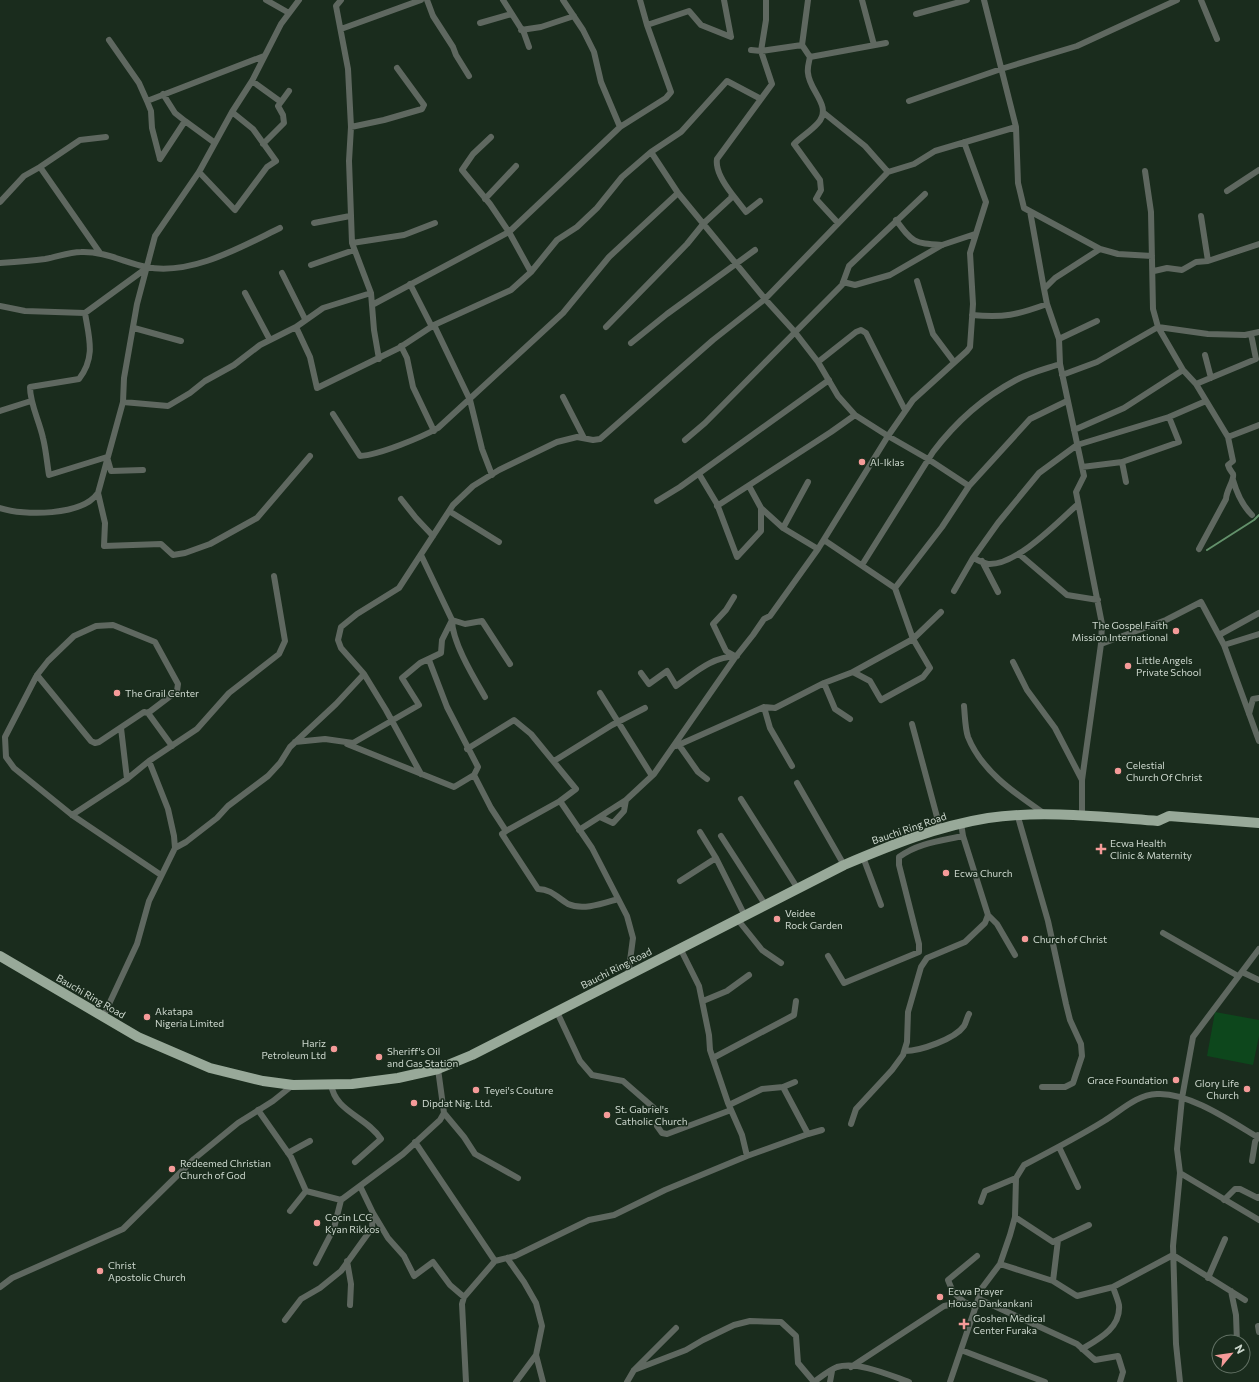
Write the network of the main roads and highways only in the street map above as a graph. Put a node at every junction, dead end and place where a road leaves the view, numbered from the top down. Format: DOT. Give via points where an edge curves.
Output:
graph roads {
  1 [pos="1259,823"];
  2 [pos="0,956"];
  1 -- 2 [label="main road, Bauchi Ring Road" via="1169,816 1158,821 1047,815 989,818 940,828 844,865 501,1041 438,1069 352,1084 293,1085 263,1081 210,1068 138,1037"];
}
